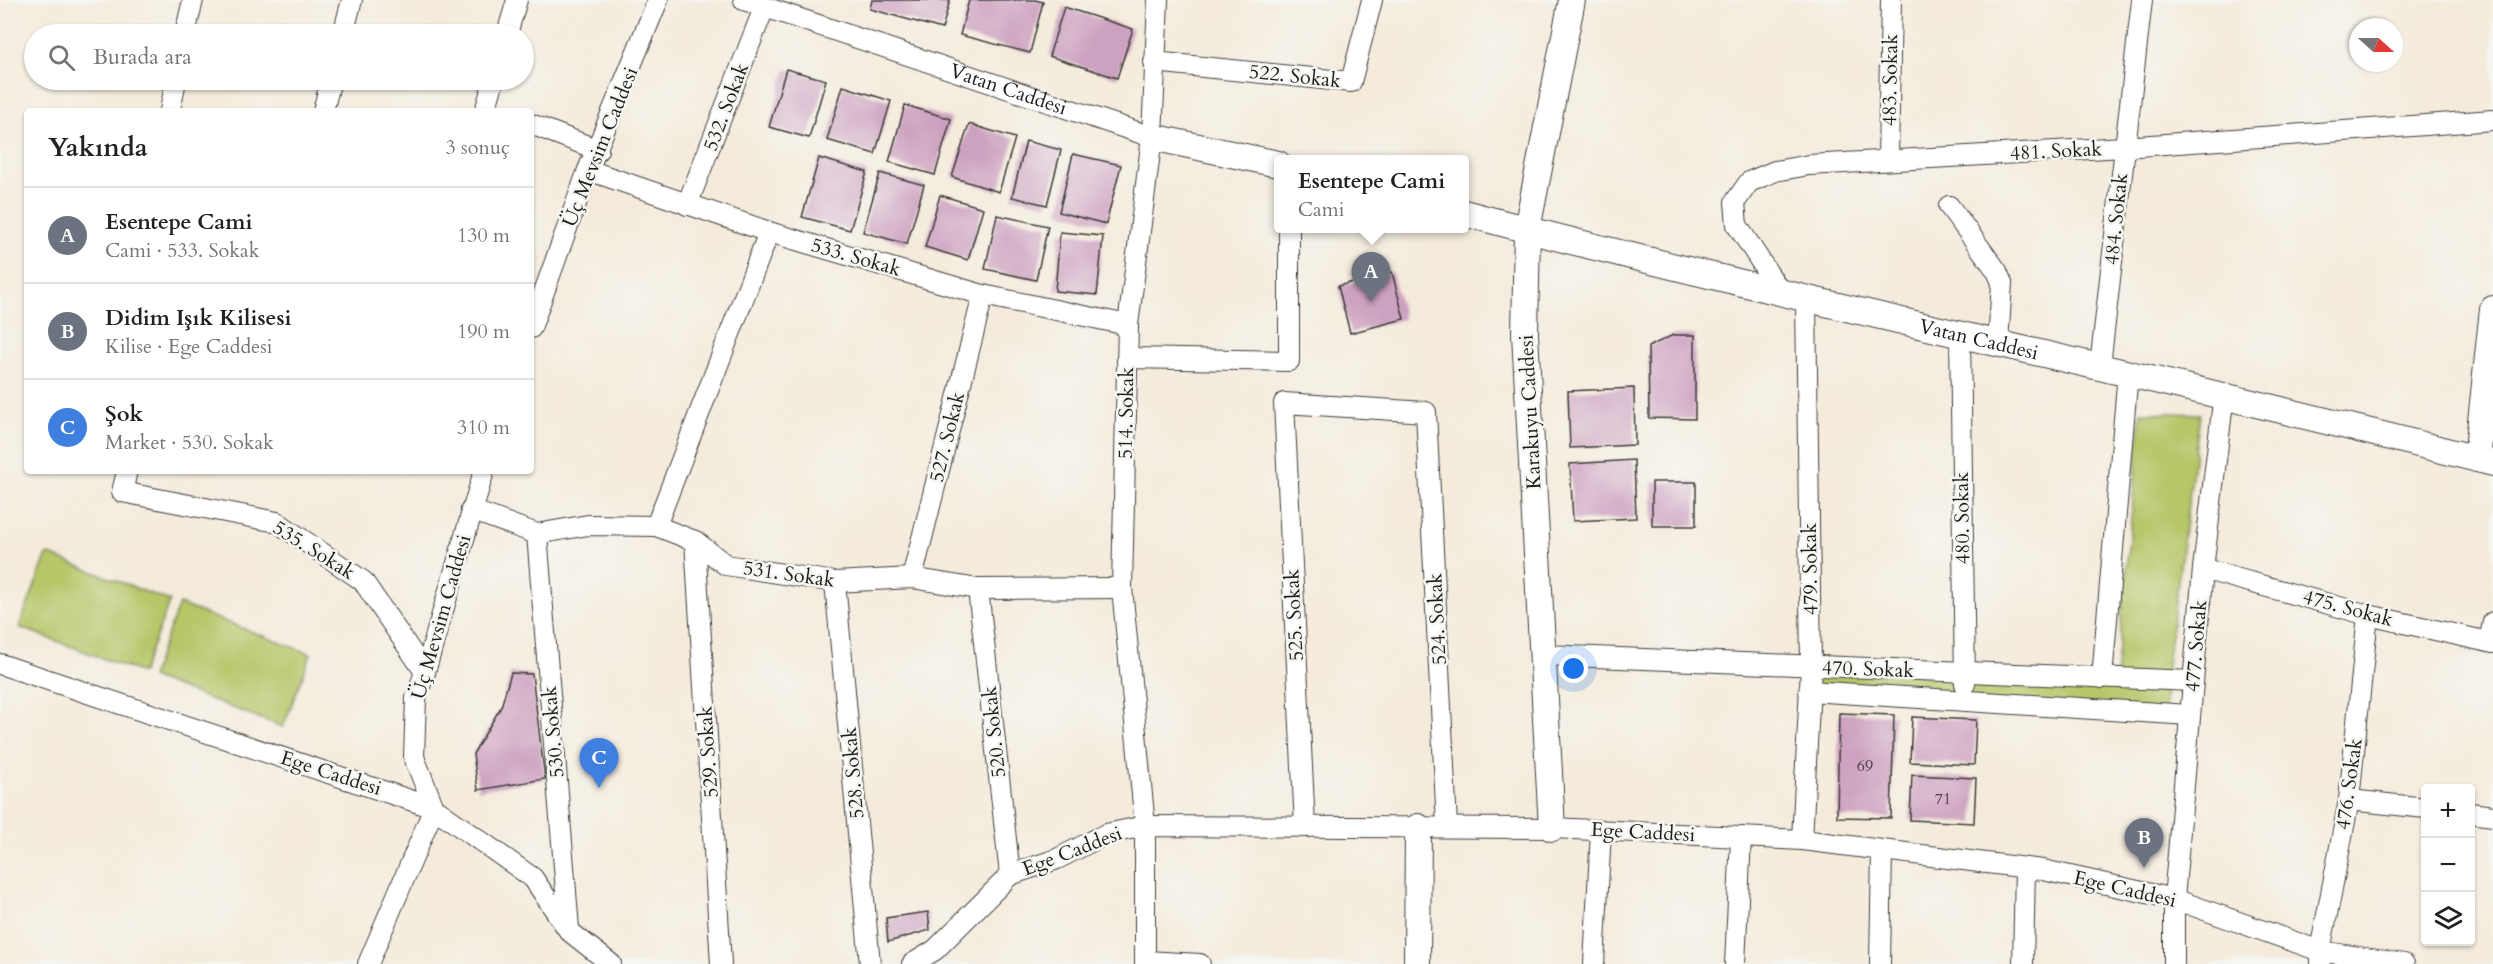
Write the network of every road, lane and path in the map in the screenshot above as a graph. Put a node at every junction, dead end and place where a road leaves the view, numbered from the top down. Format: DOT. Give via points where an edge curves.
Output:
graph roads {
  1 [pos="193,0"];
  2 [pos="352,0"];
  3 [pos="517,0"];
  4 [pos="658,0"];
  5 [pos="744,0"];
  6 [pos="1158,0"];
  7 [pos="1372,0"];
  8 [pos="1572,0"];
  9 [pos="1891,0"];
  10 [pos="2142,0"];
  11 [pos="764,8"];
  12 [pos="187,24"];
  13 [pos="346,24"];
  14 [pos="510,24"];
  15 [pos="1154,62"];
  16 [pos="174,90"];
  17 [pos="328,90"];
  18 [pos="493,90"];
  19 [pos="171,108"];
  20 [pos="324,108"];
  21 [pos="490,108"];
  22 [pos="2493,120"];
  23 [pos="534,125"];
  24 [pos="1152,137"];
  25 [pos="2124,147"];
  26 [pos="598,150"];
  27 [pos="1888,160"];
  28 [pos="1274,163"];
  29 [pos="588,170"];
  30 [pos="687,205"];
  31 [pos="1949,206"];
  32 [pos="1469,214"];
  33 [pos="1527,230"];
  34 [pos="769,232"];
  35 [pos="1289,233"];
  36 [pos="1781,293"];
  37 [pos="983,295"];
  38 [pos="1806,299"];
  39 [pos="2493,309"];
  40 [pos="534,320"];
  41 [pos="1128,325"];
  42 [pos="1960,334"];
  43 [pos="1998,343"];
  44 [pos="1127,358"];
  45 [pos="2100,366"];
  46 [pos="2128,372"];
  47 [pos="2224,394"];
  48 [pos="1426,412"];
  49 [pos="2485,461"];
  50 [pos="126,474"];
  51 [pos="483,474"];
  52 [pos="471,510"];
  53 [pos="656,526"];
  54 [pos="537,534"];
  55 [pos="695,541"];
  56 [pos="2203,569"];
  57 [pos="912,578"];
  58 [pos="835,582"];
  59 [pos="1122,588"];
  60 [pos="978,589"];
  61 [pos="2368,615"];
  62 [pos="2493,622"];
  63 [pos="2491,642"];
  64 [pos="1544,655"];
  65 [pos="0,664"];
  66 [pos="1811,667"];
  67 [pos="425,672"];
  68 [pos="1963,673"];
  69 [pos="2102,678"];
  70 [pos="2193,681"];
  71 [pos="1809,691"];
  72 [pos="1968,701"];
  73 [pos="2190,715"];
  74 [pos="2349,800"];
  75 [pos="2421,807"];
  76 [pos="434,808"];
  77 [pos="2475,814"];
  78 [pos="2493,816"];
  79 [pos="1145,826"];
  80 [pos="1447,826"];
  81 [pos="1305,827"];
  82 [pos="1418,827"];
  83 [pos="1552,828"];
  84 [pos="1601,830"];
  85 [pos="1741,837"];
  86 [pos="1802,840"];
  87 [pos="1882,850"];
  88 [pos="2025,868"];
  89 [pos="1010,874"];
  90 [pos="2174,898"];
  91 [pos="569,931"];
  92 [pos="2320,958"];
  93 [pos="1145,962"];
  94 [pos="368,964"];
  95 [pos="611,964"];
  96 [pos="721,964"];
  97 [pos="870,964"];
  98 [pos="912,964"];
  99 [pos="1200,964"];
  100 [pos="1417,964"];
  101 [pos="1594,964"];
  102 [pos="1735,964"];
  103 [pos="1880,964"];
  104 [pos="2023,964"];
  105 [pos="2174,964"];
  106 [pos="2404,964"];
  1 -- 12 [label="street"];
  2 -- 13 [label="street"];
  3 -- 14 [label="street"];
  4 -- 26 [label="street, Üç Mevsim Caddesi"];
  5 -- 11 [label="street, Vatan Caddesi"];
  6 -- 15 [label="street, 514. Sokak"];
  7 -- 15 [label="street, 522. Sokak" via="1351,82"];
  8 -- 33 [label="street, Karakuyu Caddesi"];
  9 -- 27 [label="street, 483. Sokak"];
  10 -- 25 [label="street, 484. Sokak"];
  11 -- 24 [label="street, Vatan Caddesi"];
  11 -- 30 [label="street, 532. Sokak"];
  15 -- 24 [label="street, 514. Sokak"];
  16 -- 19 [label="street"];
  17 -- 20 [label="street"];
  18 -- 21 [label="street"];
  22 -- 25 [label="street, 481. Sokak"];
  23 -- 26 [label="street"];
  24 -- 28 [label="street, Vatan Caddesi"];
  24 -- 41 [label="street, 514. Sokak"];
  25 -- 27 [label="street, 481. Sokak"];
  25 -- 45 [label="street, 484. Sokak"];
  26 -- 29 [label="street, Üç Mevsim Caddesi"];
  27 -- 36 [label="street, 481. Sokak" via="1809,165 1775,171 1749,182 1735,202 1737,225"];
  29 -- 30 [label="street, 533. Sokak"];
  29 -- 40 [label="street, Üç Mevsim Caddesi"];
  30 -- 34 [label="street, 533. Sokak"];
  31 -- 43 [label="street" via="2002,283"];
  32 -- 33 [label="street, Vatan Caddesi"];
  33 -- 36 [label="street, Vatan Caddesi"];
  33 -- 64 [label="street, Karakuyu Caddesi" via="1525,334"];
  34 -- 37 [label="street, 533. Sokak"];
  34 -- 53 [label="street"];
  35 -- 44 [label="street" via="1289,361"];
  36 -- 38 [label="street, Vatan Caddesi"];
  37 -- 41 [label="street, 533. Sokak"];
  37 -- 57 [label="street, 527. Sokak"];
  38 -- 42 [label="street, Vatan Caddesi"];
  38 -- 66 [label="street, 479. Sokak"];
  39 -- 49 [label="street"];
  41 -- 44 [label="street, 514. Sokak"];
  42 -- 43 [label="street, Vatan Caddesi"];
  42 -- 68 [label="street, 480. Sokak"];
  43 -- 45 [label="street, Vatan Caddesi"];
  44 -- 59 [label="street, 514. Sokak"];
  45 -- 46 [label="street, Vatan Caddesi"];
  46 -- 47 [label="street, Vatan Caddesi"];
  46 -- 69 [label="street"];
  47 -- 49 [label="street, Vatan Caddesi"];
  47 -- 56 [label="street, 477. Sokak"];
  48 -- 80 [label="street, 524. Sokak"];
  48 -- 81 [label="street, 525. Sokak" via="1284,403"];
  50 -- 67 [label="street, 535. Sokak" via="122,492 277,522 363,582"];
  51 -- 52 [label="street, Üç Mevsim Caddesi"];
  52 -- 54 [label="street, 531. Sokak"];
  52 -- 67 [label="street, Üç Mevsim Caddesi"];
  53 -- 54 [label="street, 531. Sokak" via="588,525"];
  53 -- 55 [label="street, 531. Sokak"];
  54 -- 91 [label="street, 530. Sokak"];
  55 -- 58 [label="street, 531. Sokak" via="726,565"];
  55 -- 96 [label="street, 529. Sokak"];
  56 -- 61 [label="street, 475. Sokak"];
  56 -- 70 [label="street, 477. Sokak"];
  57 -- 58 [label="street, 531. Sokak"];
  57 -- 60 [label="street, 531. Sokak"];
  58 -- 97 [label="street, 528. Sokak"];
  59 -- 60 [label="street, 531. Sokak"];
  59 -- 79 [label="street, 514. Sokak"];
  60 -- 89 [label="street, 520. Sokak"];
  61 -- 63 [label="street, 475. Sokak"];
  61 -- 74 [label="street, 476. Sokak"];
  62 -- 63 [label="street"];
  64 -- 66 [label="street, 470. Sokak"];
  64 -- 83 [label="street, Karakuyu Caddesi"];
  65 -- 76 [label="street, Ege Caddesi"];
  66 -- 68 [label="street, 470. Sokak"];
  66 -- 71 [label="street, 479. Sokak"];
  67 -- 76 [label="street, Üç Mevsim Caddesi" via="416,698 414,757"];
  68 -- 69 [label="street, 470. Sokak"];
  68 -- 72 [label="street, 480. Sokak"];
  69 -- 70 [label="street, 470. Sokak"];
  70 -- 73 [label="street, 477. Sokak"];
  71 -- 72 [label="street, 470. Sokak"];
  71 -- 86 [label="street, 479. Sokak"];
  72 -- 73 [label="street, 470. Sokak"];
  73 -- 90 [label="street, 477. Sokak"];
  74 -- 75 [label="street"];
  74 -- 92 [label="street, 476. Sokak"];
  76 -- 91 [label="street, Ege Caddesi" via="533,878"];
  76 -- 94 [label="street"];
  77 -- 78 [label="street"];
  79 -- 81 [label="street, Ege Caddesi"];
  79 -- 89 [label="street, Ege Caddesi" via="1106,834 1057,860"];
  79 -- 93 [label="street, 514. Sokak"];
  80 -- 82 [label="street, Ege Caddesi"];
  80 -- 83 [label="street, Ege Caddesi"];
  81 -- 82 [label="street, Ege Caddesi"];
  82 -- 100 [label="street"];
  83 -- 84 [label="street, Ege Caddesi"];
  84 -- 85 [label="street, Ege Caddesi"];
  84 -- 101 [label="street"];
  85 -- 86 [label="street, Ege Caddesi"];
  85 -- 102 [label="street"];
  86 -- 87 [label="street, Ege Caddesi"];
  87 -- 88 [label="street, Ege Caddesi"];
  87 -- 103 [label="street"];
  88 -- 90 [label="street, Ege Caddesi"];
  88 -- 104 [label="street"];
  89 -- 98 [label="street, Ege Caddesi" via="935,950"];
  90 -- 92 [label="street, Ege Caddesi"];
  90 -- 105 [label="street, 477. Sokak"];
  91 -- 95 [label="street, Ege Caddesi"];
  92 -- 106 [label="street, Ege Caddesi"];
  93 -- 99 [label="street"];
}
